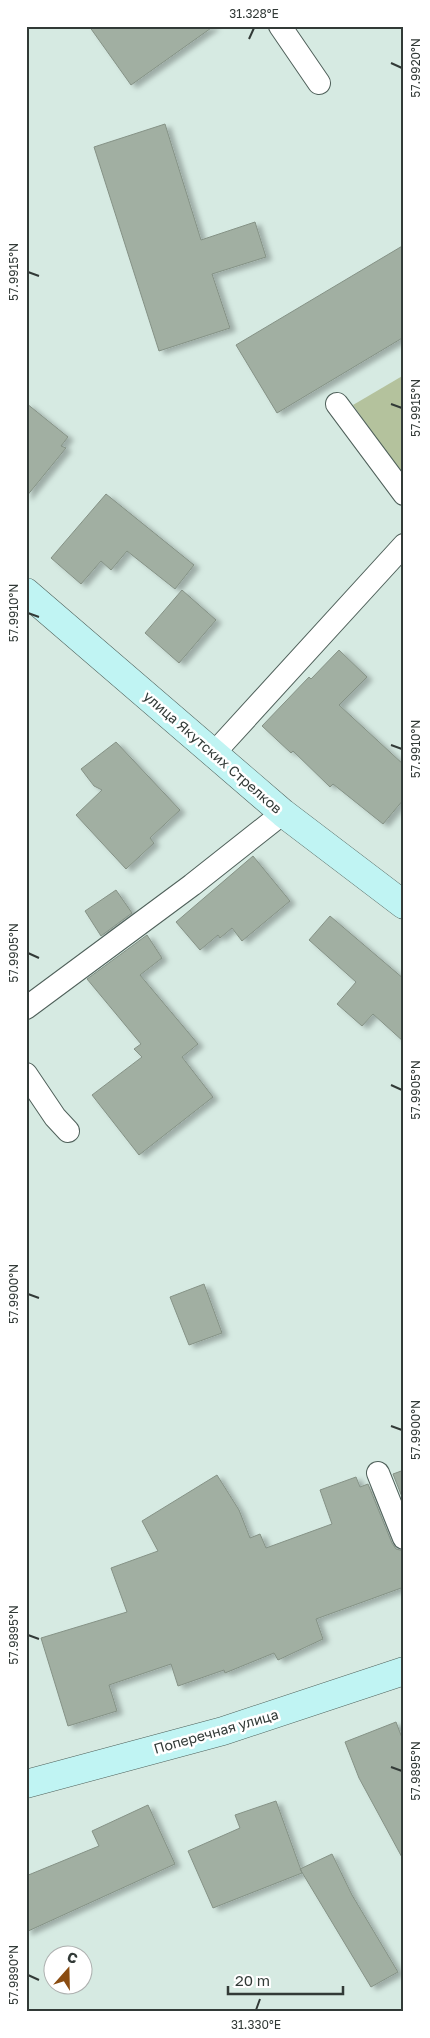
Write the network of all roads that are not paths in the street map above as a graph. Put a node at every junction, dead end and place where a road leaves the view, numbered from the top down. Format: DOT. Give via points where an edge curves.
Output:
graph roads {
  1 [pos="280,26"];
  2 [pos="319,84"];
  3 [pos="337,404"];
  4 [pos="404,494"];
  5 [pos="404,545"];
  6 [pos="26,592"];
  7 [pos="215,752"];
  8 [pos="283,812"];
  9 [pos="404,905"];
  10 [pos="26,1008"];
  11 [pos="26,1074"];
  12 [pos="68,1131"];
  13 [pos="378,1473"];
  14 [pos="404,1538"];
  15 [pos="404,1671"];
  16 [pos="26,1784"];
  1 -- 2 [label="lane"];
  3 -- 4 [label="lane"];
  5 -- 7 [label="lane"];
  6 -- 7 [label="street, улица Якутских Стрелков"];
  7 -- 8 [label="street, улица Якутских Стрелков"];
  8 -- 9 [label="street, улица Якутских Стрелков"];
  8 -- 10 [label="lane" via="192,885"];
  11 -- 12 [label="lane"];
  13 -- 14 [label="lane"];
  15 -- 16 [label="street, Поперечная улица" via="223,1731"];
}
